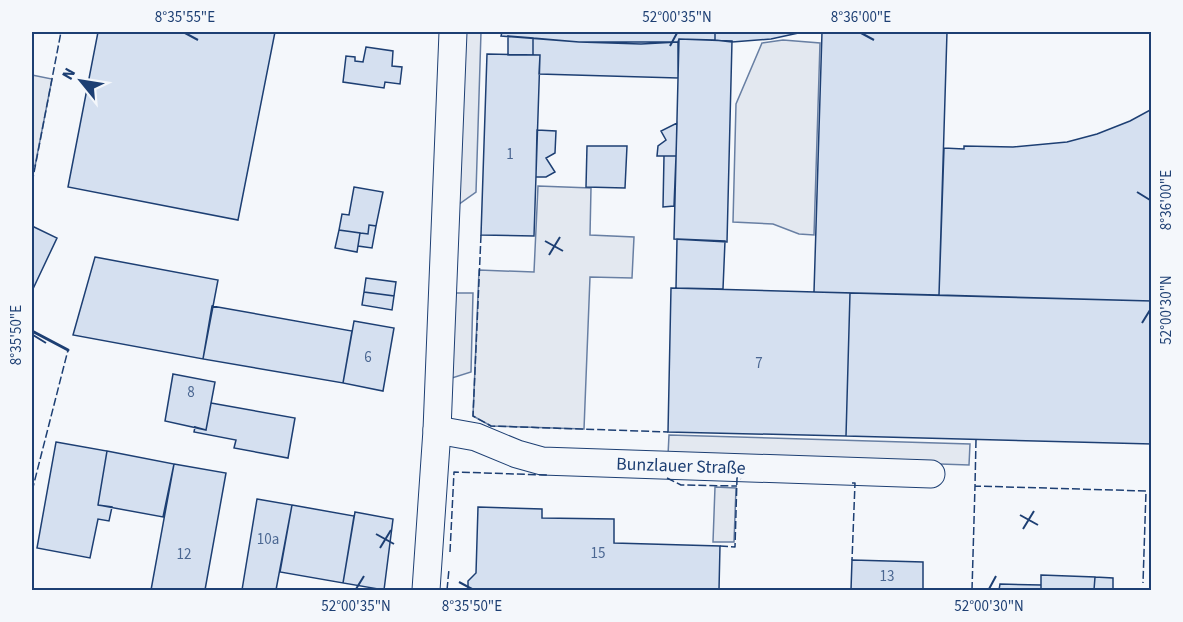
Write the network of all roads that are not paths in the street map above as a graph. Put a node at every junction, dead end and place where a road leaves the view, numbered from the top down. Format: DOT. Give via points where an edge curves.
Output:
graph roads {
  1 [pos="453,32"];
  2 [pos="437,430"];
  3 [pos="931,474"];
  4 [pos="426,591"];
  1 -- 2 [label="street"];
  2 -- 3 [label="street, Bunzlauer Straße" via="476,437 542,461"];
  2 -- 4 [label="street"];
}
